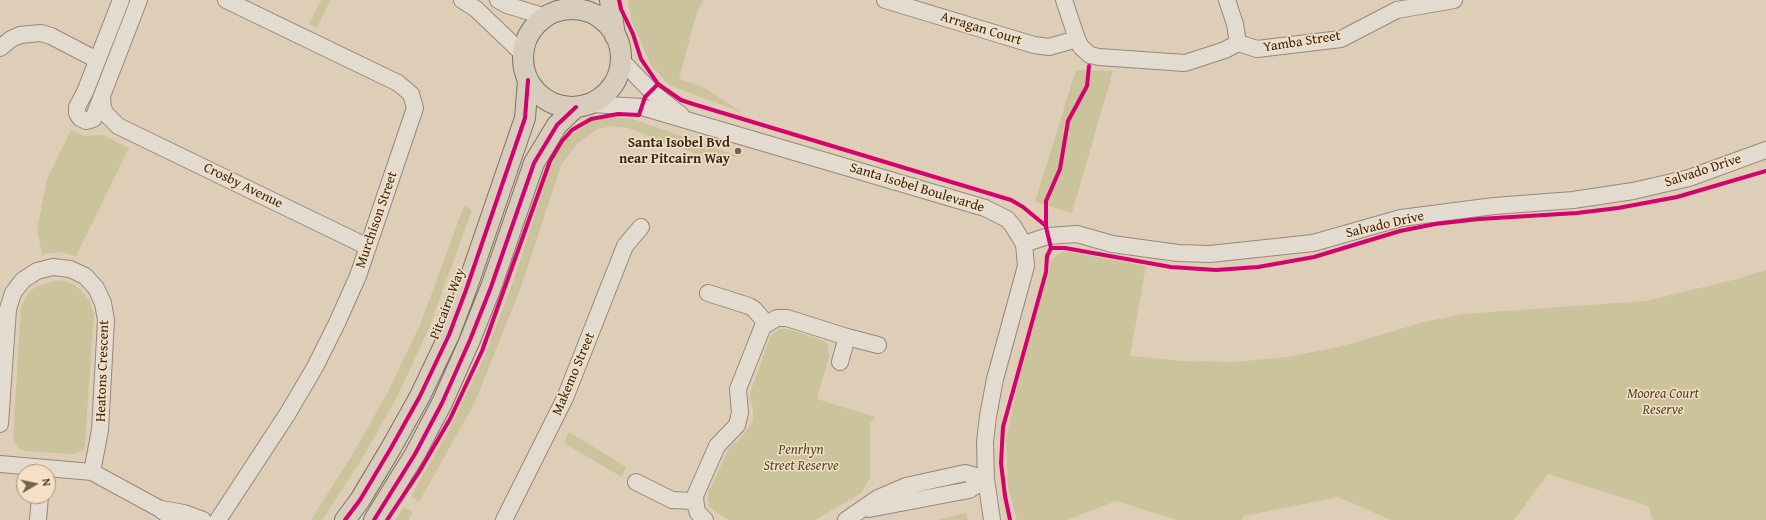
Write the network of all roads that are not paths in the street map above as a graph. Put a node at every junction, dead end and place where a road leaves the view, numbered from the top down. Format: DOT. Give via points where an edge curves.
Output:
graph roads {
  1 [pos="120,0"];
  2 [pos="139,0"];
  3 [pos="226,0"];
  4 [pos="462,0"];
  5 [pos="498,0"];
  6 [pos="610,0"];
  7 [pos="885,0"];
  8 [pos="1064,0"];
  9 [pos="1227,0"];
  10 [pos="1454,0"];
  11 [pos="1395,5"];
  12 [pos="561,9"];
  13 [pos="616,36"];
  14 [pos="1077,39"];
  15 [pos="1238,43"];
  16 [pos="0,48"];
  17 [pos="523,54"];
  18 [pos="97,60"];
  19 [pos="621,60"];
  20 [pos="528,80"];
  21 [pos="102,96"];
  22 [pos="584,106"];
  23 [pos="686,120"];
  24 [pos="86,121"];
  25 [pos="118,126"];
  26 [pos="1766,150"];
  27 [pos="641,227"];
  28 [pos="1024,244"];
  29 [pos="368,247"];
  30 [pos="708,293"];
  31 [pos="766,323"];
  32 [pos="847,337"];
  33 [pos="878,345"];
  34 [pos="840,362"];
  35 [pos="0,424"];
  36 [pos="0,464"];
  37 [pos="16,466"];
  38 [pos="56,471"];
  39 [pos="92,472"];
  40 [pos="986,479"];
  41 [pos="636,482"];
  42 [pos="694,501"];
  43 [pos="39,504"];
  44 [pos="160,509"];
  45 [pos="38,520"];
  46 [pos="174,520"];
  47 [pos="203,520"];
  48 [pos="218,520"];
  49 [pos="345,520"];
  50 [pos="374,520"];
  51 [pos="504,520"];
  52 [pos="705,520"];
  53 [pos="846,520"];
  54 [pos="992,520"];
  1 -- 18 [label="street"];
  2 -- 21 [label="street"];
  3 -- 29 [label="street, Murchison Street" via="398,83 411,94 415,104 414,115"];
  4 -- 17 [label="street"];
  5 -- 12 [label="street" via="507,5"];
  6 -- 13 [label="main road"];
  7 -- 14 [label="street, Arragan Court" via="1034,45 1049,47"];
  8 -- 14 [label="street"];
  9 -- 15 [label="street"];
  10 -- 11 [label="street, Yamba Street"];
  11 -- 15 [label="street, Yamba Street" via="1341,39 1257,49"];
  12 -- 13 [label="main road" via="593,14 606,23"];
  12 -- 17 [label="main road" via="534,26"];
  13 -- 19 [label="main road"];
  14 -- 15 [label="street" via="1081,47 1094,56 1176,62 1195,60"];
  16 -- 18 [label="street" via="20,35 41,33"];
  17 -- 20 [label="main road"];
  18 -- 24 [label="street" via="77,109 80,118"];
  19 -- 22 [label="main road" via="612,86 603,97"];
  19 -- 23 [label="street, Santa Isobel Boulevarde" via="653,93"];
  20 -- 22 [label="main road" via="536,92 548,101 562,106"];
  20 -- 49 [label="main road, Pitcairn Way" via="525,118 449,335 420,396 391,448"];
  21 -- 24 [label="street" via="92,119"];
  21 -- 25 [label="street, Crosby Avenue" via="106,114"];
  22 -- 23 [label="street, Santa Isobel Boulevarde" via="642,107"];
  22 -- 50 [label="main road" via="557,126 534,163 491,287 442,403 415,454"];
  23 -- 28 [label="street, Santa Isobel Boulevarde" via="985,208 1007,220 1019,233"];
  24 -- 25 [label="street, Crosby Avenue"];
  25 -- 29 [label="street, Crosby Avenue"];
  26 -- 28 [label="street, Salvado Drive" via="1689,178 1633,191 1574,200 1494,206 1401,218 1313,243 1210,254 1178,253 1112,244 1077,234 1048,236"];
  27 -- 51 [label="street, Makemo Street" via="625,246 565,398"];
  28 -- 40 [label="street, Santa Isobel Boulevarde" via="1026,266 988,416 985,442"];
  29 -- 48 [label="street, Murchison Street" via="346,302 309,378"];
  30 -- 31 [label="street" via="749,306"];
  31 -- 32 [label="street" via="777,318 787,318"];
  31 -- 42 [label="street" via="760,330 738,389 740,413 737,425 717,446"];
  32 -- 33 [label="street"];
  32 -- 34 [label="street"];
  35 -- 39 [label="street, Heatons Crescent" via="8,309 13,293 23,280 37,271 53,267 70,269 85,276 96,288 103,303 106,320 100,430"];
  36 -- 37 [label="street"];
  38 -- 39 [label="street"];
  39 -- 44 [label="street"];
  40 -- 53 [label="street" via="969,490 862,511"];
  40 -- 54 [label="street, Santa Isobel Boulevarde"];
  41 -- 42 [label="street" via="672,500"];
  42 -- 52 [label="street" via="698,513"];
  43 -- 45 [label="street"];
  44 -- 46 [label="street"];
  44 -- 47 [label="street"];
}
